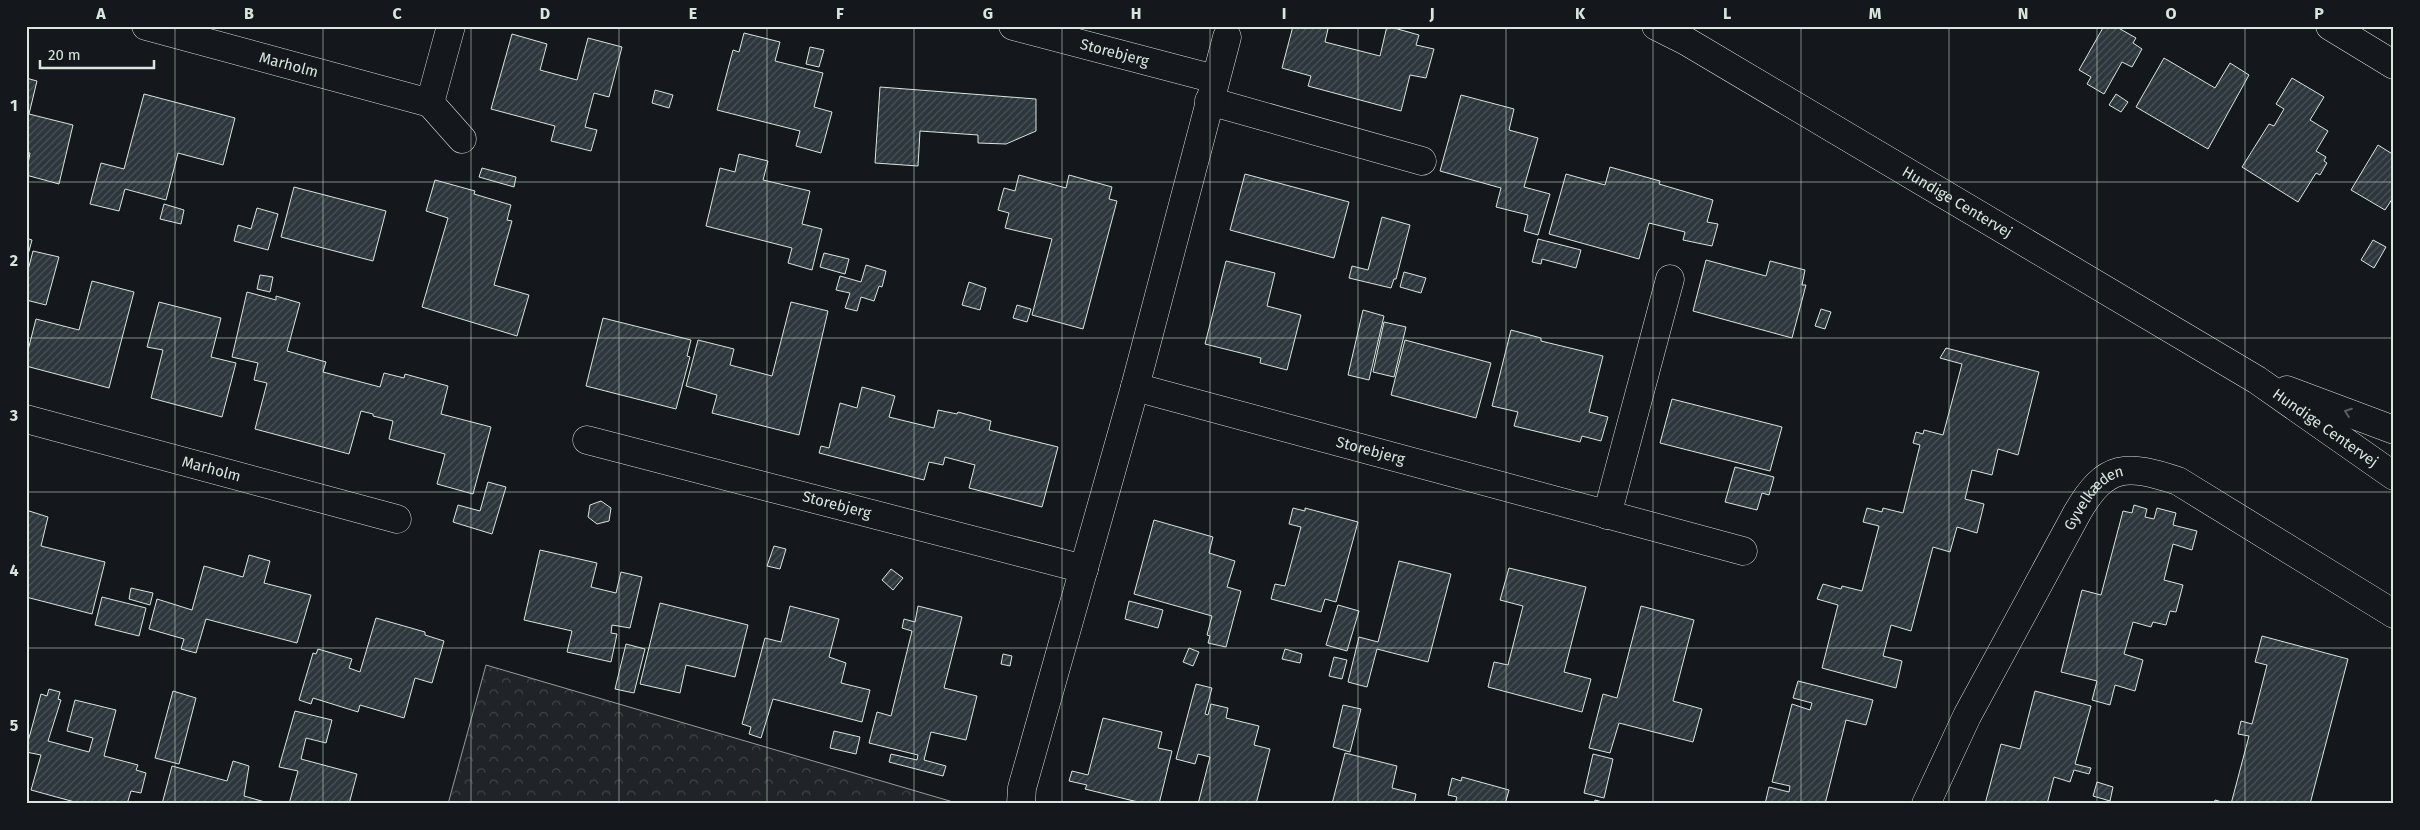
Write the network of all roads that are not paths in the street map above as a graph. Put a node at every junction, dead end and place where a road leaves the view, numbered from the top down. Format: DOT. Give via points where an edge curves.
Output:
graph roads {
  1 [pos="146,26"];
  2 [pos="451,26"];
  3 [pos="1014,26"];
  4 [pos="1656,26"];
  5 [pos="2330,26"];
  6 [pos="1227,37"];
  7 [pos="2394,65"];
  8 [pos="1212,90"];
  9 [pos="430,103"];
  10 [pos="462,139"];
  11 [pos="1422,161"];
  12 [pos="1670,279"];
  13 [pos="2257,380"];
  14 [pos="1134,387"];
  15 [pos="26,419"];
  16 [pos="2394,430"];
  17 [pos="587,440"];
  18 [pos="2394,476"];
  19 [pos="1607,514"];
  20 [pos="397,519"];
  21 [pos="1743,551"];
  22 [pos="1084,569"];
  23 [pos="2394,614"];
  24 [pos="1021,804"];
  25 [pos="1926,804"];
  1 -- 9 [label="street, Marholm"];
  2 -- 9 [label="street"];
  3 -- 8 [label="street, Storebjerg"];
  4 -- 13 [label="street, Hundige Centervej"];
  5 -- 7 [label="street"];
  6 -- 8 [label="street"];
  8 -- 11 [label="street, Storebjerg"];
  8 -- 14 [label="street"];
  9 -- 10 [label="street"];
  12 -- 19 [label="street"];
  16 -- 13 [label="street, Hundige Centervej, one-way"];
  13 -- 18 [label="street, Hundige Centervej"];
  14 -- 19 [label="street, Storebjerg"];
  14 -- 22 [label="street"];
  15 -- 20 [label="street, Marholm"];
  17 -- 22 [label="street, Storebjerg"];
  19 -- 21 [label="street, Storebjerg"];
  22 -- 24 [label="street" via="1022,788"];
  23 -- 25 [label="street, Gyvelkæden" via="2178,481 2143,471 2126,470 2104,477 2088,493 2072,521 1967,716"];
}
